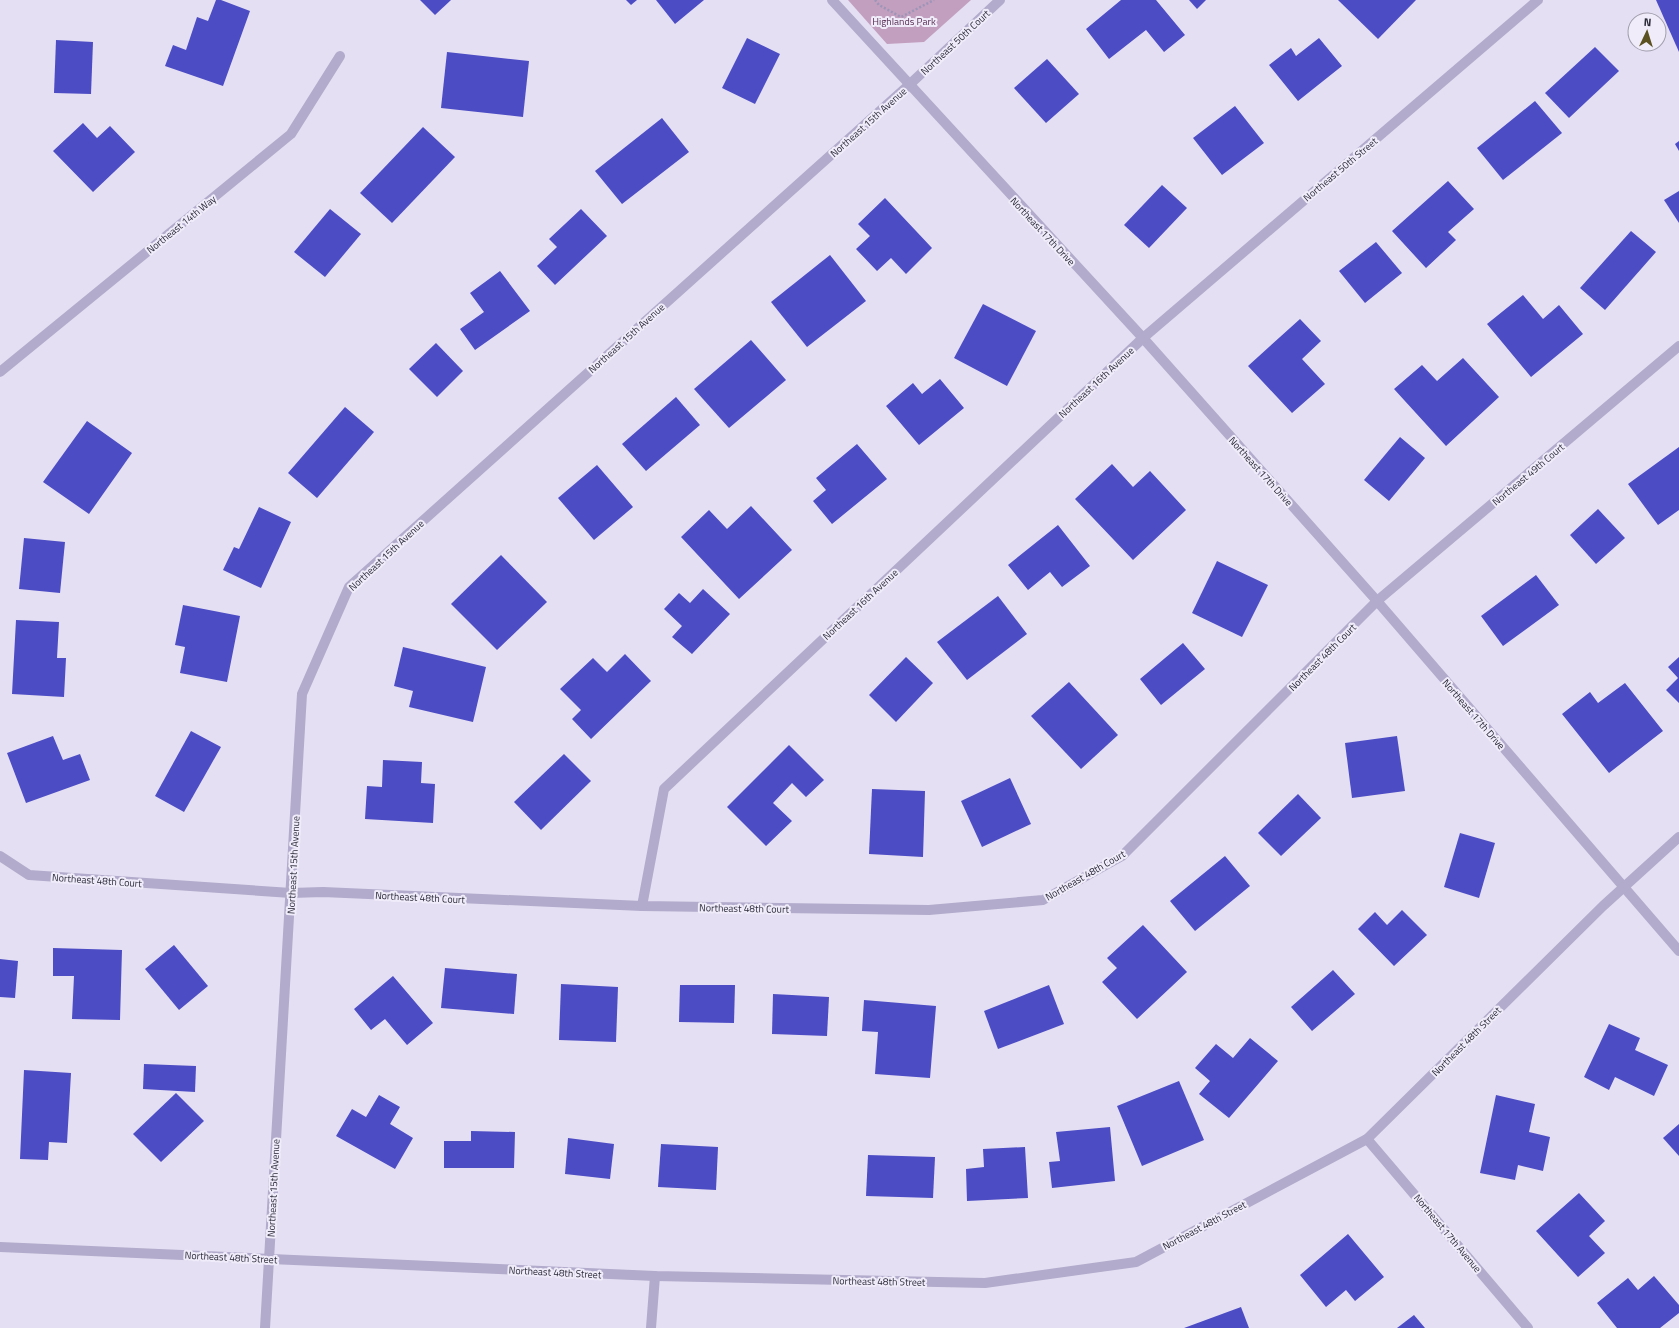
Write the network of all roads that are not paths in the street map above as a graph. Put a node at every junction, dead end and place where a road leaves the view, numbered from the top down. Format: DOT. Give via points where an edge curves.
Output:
graph roads {
  1 [pos="832,0"];
  2 [pos="1000,0"];
  3 [pos="1538,0"];
  4 [pos="340,56"];
  5 [pos="910,85"];
  6 [pos="1143,338"];
  7 [pos="1679,346"];
  8 [pos="0,372"];
  9 [pos="1377,601"];
  10 [pos="1679,837"];
  11 [pos="0,856"];
  12 [pos="1622,887"];
  13 [pos="291,893"];
  14 [pos="642,906"];
  15 [pos="1679,951"];
  16 [pos="1367,1139"];
  17 [pos="0,1247"];
  18 [pos="269,1259"];
  19 [pos="655,1276"];
  20 [pos="265,1328"];
  21 [pos="651,1328"];
  22 [pos="1528,1328"];
  1 -- 5 [label="street, Northeast 17th Drive"];
  2 -- 5 [label="street, Northeast 50th Court"];
  3 -- 6 [label="street, Northeast 50th Street"];
  4 -- 8 [label="street, Northeast 14th Way" via="291,134"];
  5 -- 6 [label="street, Northeast 17th Drive"];
  5 -- 13 [label="street, Northeast 15th Avenue" via="349,587 302,694"];
  6 -- 9 [label="street, Northeast 17th Drive"];
  6 -- 14 [label="street, Northeast 16th Avenue" via="664,789"];
  7 -- 9 [label="street, Northeast 49th Court"];
  9 -- 12 [label="street, Northeast 17th Drive"];
  9 -- 14 [label="street, Northeast 48th Court" via="1122,856 1043,900 929,910"];
  10 -- 12 [label="street, Northeast 48th Street"];
  11 -- 13 [label="street, Northeast 48th Court" via="29,875"];
  12 -- 15 [label="street, Northeast 17th Drive"];
  12 -- 16 [label="street, Northeast 48th Street"];
  13 -- 14 [label="street, Northeast 48th Court" via="323,892"];
  13 -- 18 [label="street, Northeast 15th Avenue"];
  16 -- 19 [label="street, Northeast 48th Street" via="1136,1262 985,1283"];
  16 -- 22 [label="street, Northeast 17th Avenue"];
  17 -- 18 [label="street, Northeast 48th Street"];
  18 -- 19 [label="street, Northeast 48th Street"];
  18 -- 20 [label="street, Northeast 15th Avenue"];
  19 -- 21 [label="street"];
}
